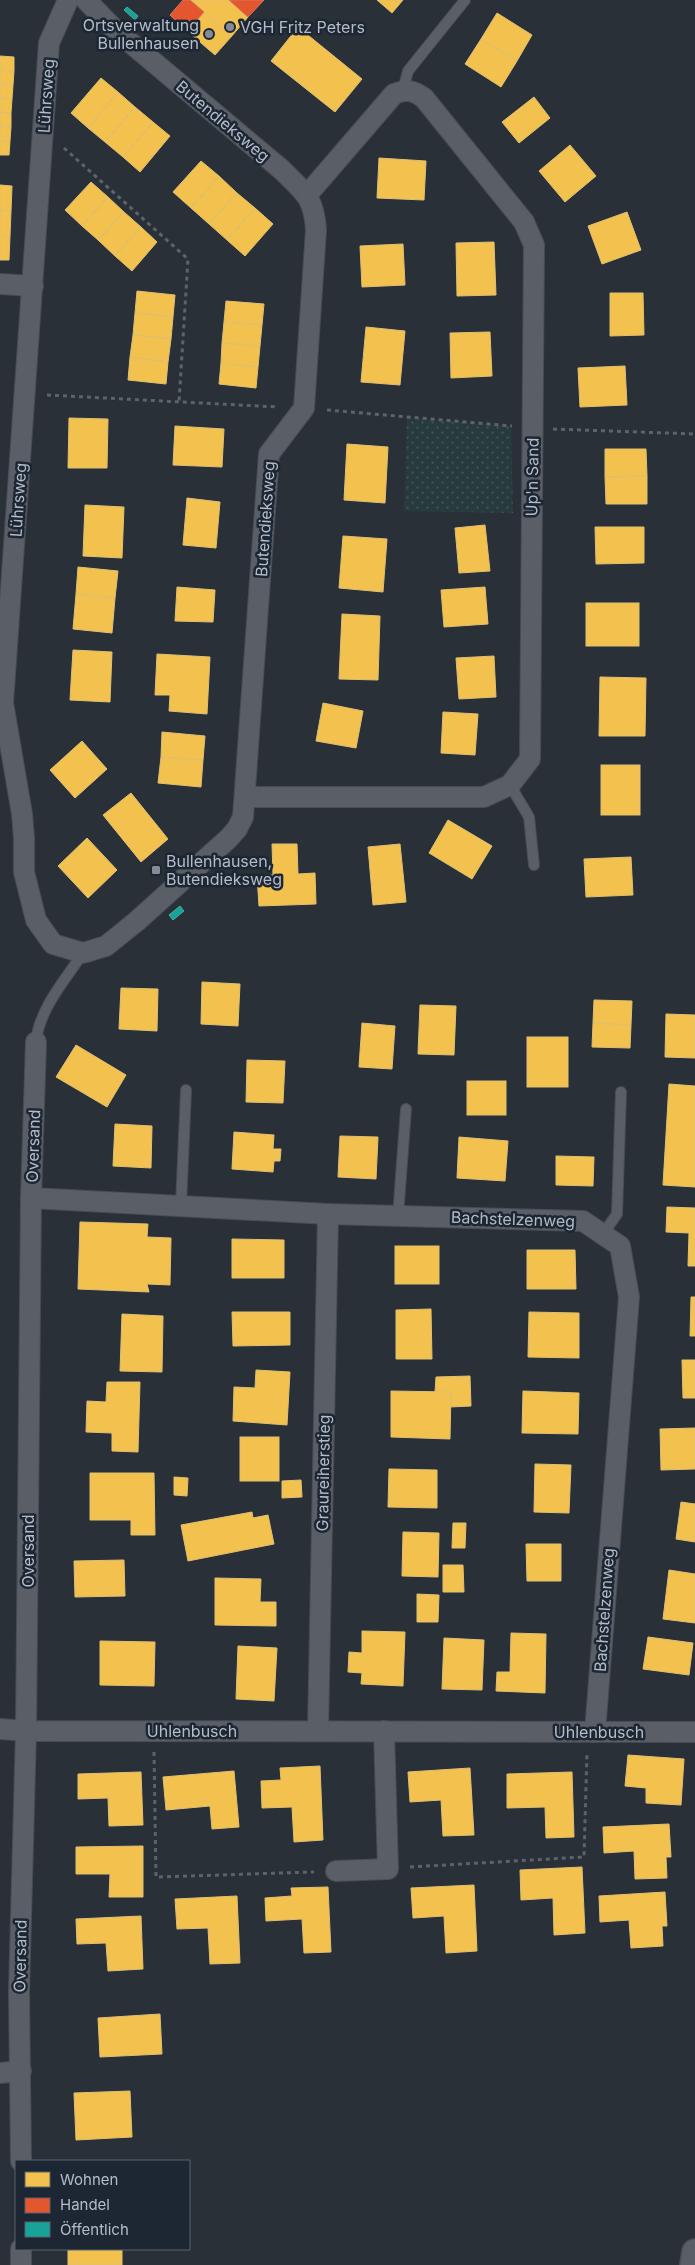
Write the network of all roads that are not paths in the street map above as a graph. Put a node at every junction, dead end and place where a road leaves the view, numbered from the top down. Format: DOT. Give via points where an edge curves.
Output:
graph roads {
  1 [pos="68,0"];
  2 [pos="86,0"];
  3 [pos="465,0"];
  4 [pos="403,90"];
  5 [pos="307,195"];
  6 [pos="0,284"];
  7 [pos="34,286"];
  8 [pos="510,785"];
  9 [pos="245,797"];
  10 [pos="534,864"];
  11 [pos="82,953"];
  12 [pos="36,1042"];
  13 [pos="186,1090"];
  14 [pos="621,1092"];
  15 [pos="406,1109"];
  16 [pos="31,1198"];
  17 [pos="180,1206"];
  18 [pos="328,1214"];
  19 [pos="398,1216"];
  20 [pos="603,1234"];
  21 [pos="0,1729"];
  22 [pos="26,1731"];
  23 [pos="318,1732"];
  24 [pos="384,1732"];
  25 [pos="591,1732"];
  26 [pos="695,1732"];
  27 [pos="336,1871"];
  28 [pos="21,2071"];
  29 [pos="0,2072"];
  30 [pos="21,2160"];
  31 [pos="21,2250"];
  32 [pos="695,2252"];
  33 [pos="21,2265"];
  34 [pos="693,2265"];
  1 -- 7 [label="street, Lührsweg" via="49,44"];
  2 -- 5 [label="street, Butendieksweg" via="113,28 282,170"];
  3 -- 4 [label="lane" via="408,71"];
  4 -- 5 [label="street" via="384,104"];
  4 -- 8 [label="street, Up'n Sand" via="424,98 524,222 534,245 530,759"];
  5 -- 9 [label="street, Butendieksweg" via="313,204 316,230 304,408 269,454"];
  6 -- 7 [label="street"];
  7 -- 11 [label="street, Lührsweg" via="3,704 22,814 24,872 36,920 53,944"];
  8 -- 9 [label="street, Up'n Sand" via="484,796"];
  8 -- 10 [label="lane" via="529,817"];
  9 -- 11 [label="street, Butendieksweg" via="243,817 228,839 114,940 106,946"];
  11 -- 12 [label="lane, Oversand" via="45,1012"];
  12 -- 16 [label="street, Oversand"];
  13 -- 17 [label="lane"];
  14 -- 20 [label="lane" via="617,1214"];
  15 -- 19 [label="lane"];
  16 -- 17 [label="street, Bachstelzenweg"];
  16 -- 22 [label="street, Oversand"];
  17 -- 18 [label="street, Bachstelzenweg"];
  18 -- 19 [label="street, Bachstelzenweg"];
  18 -- 23 [label="street, Graureiherstieg"];
  19 -- 20 [label="street, Bachstelzenweg" via="583,1221"];
  20 -- 25 [label="street, Bachstelzenweg" via="620,1246 628,1297"];
  21 -- 22 [label="street, Uhlenbusch"];
  22 -- 23 [label="street, Uhlenbusch"];
  22 -- 28 [label="street, Oversand" via="19,1992"];
  23 -- 24 [label="street, Uhlenbusch"];
  24 -- 25 [label="street, Uhlenbusch"];
  24 -- 27 [label="street" via="388,1869"];
  25 -- 26 [label="street, Uhlenbusch"];
  28 -- 29 [label="street"];
  28 -- 30 [label="street, Oversand"];
  31 -- 33 [label="street"];
  32 -- 34 [label="street"];
}
